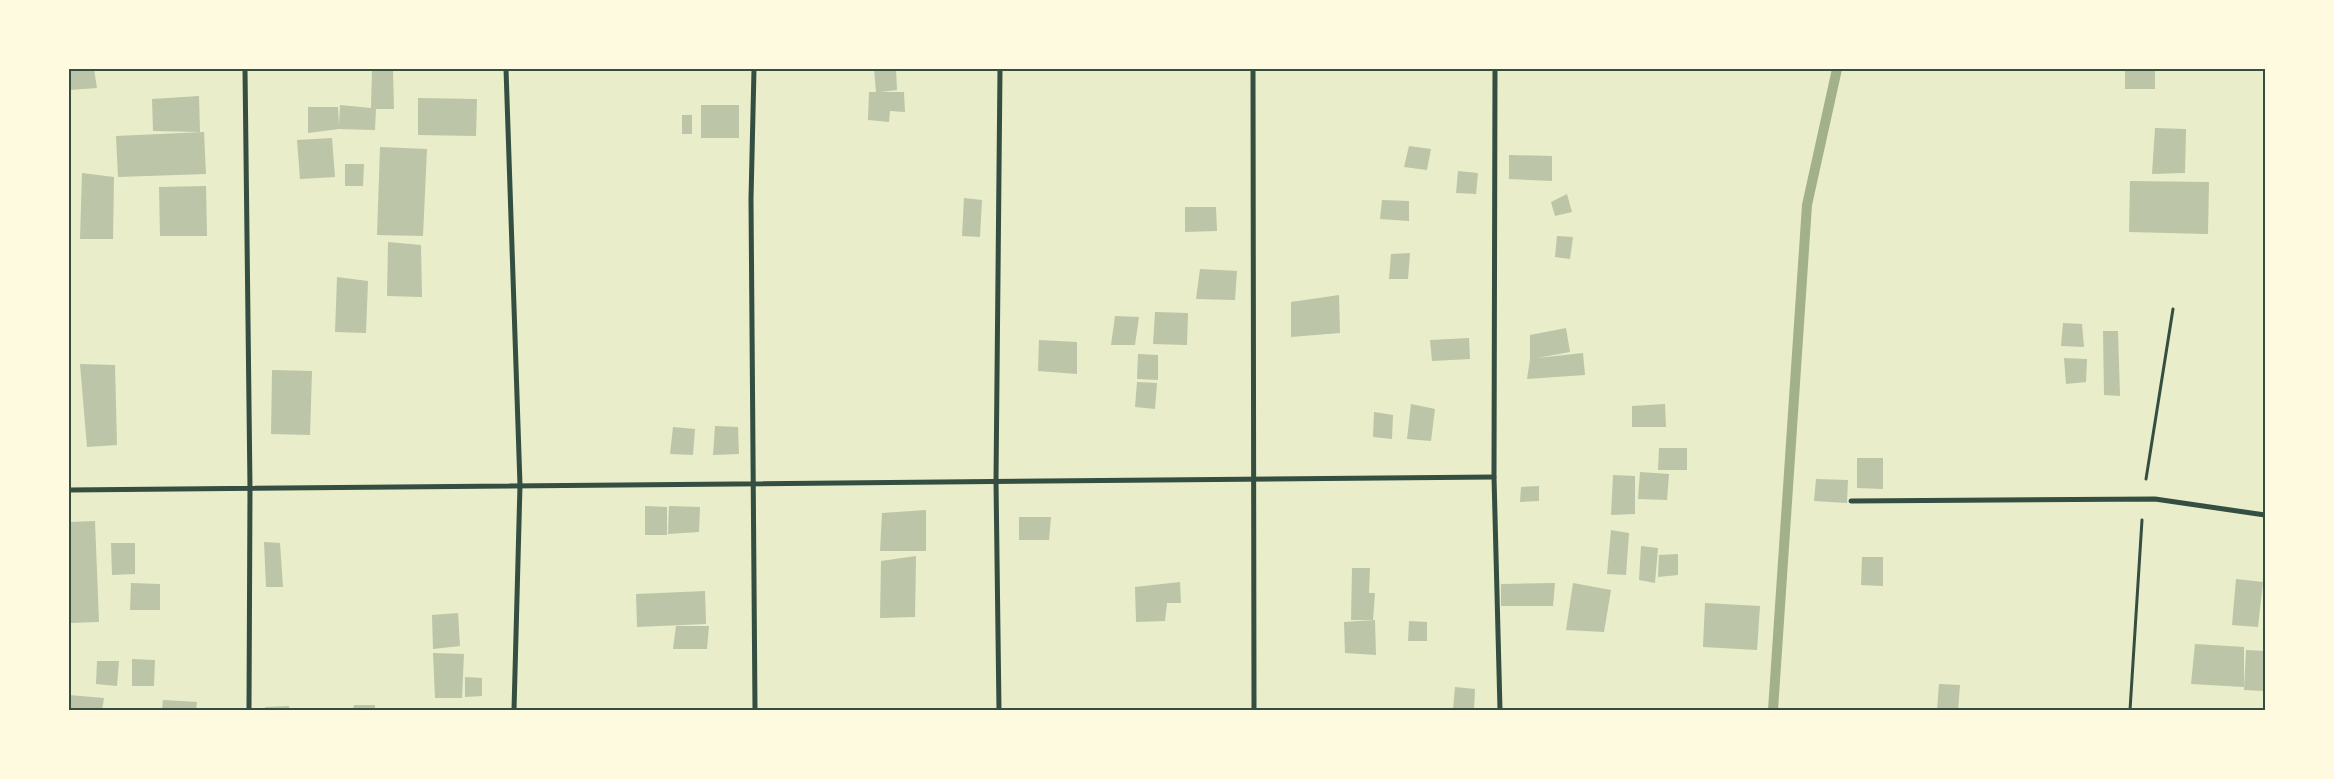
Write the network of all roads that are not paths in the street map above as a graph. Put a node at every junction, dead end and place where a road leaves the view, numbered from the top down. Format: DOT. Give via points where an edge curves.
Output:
graph roads {
  1 [pos="245,69"];
  2 [pos="506,69"];
  3 [pos="754,69"];
  4 [pos="1000,69"];
  5 [pos="1253,69"];
  6 [pos="1495,69"];
  7 [pos="1494,477"];
  8 [pos="1252,479"];
  9 [pos="996,481"];
  10 [pos="752,483"];
  11 [pos="520,485"];
  12 [pos="250,488"];
  13 [pos="69,490"];
  14 [pos="1851,501"];
  15 [pos="2265,515"];
  16 [pos="249,710"];
  17 [pos="514,710"];
  18 [pos="755,710"];
  19 [pos="999,710"];
  20 [pos="1254,710"];
  21 [pos="1500,710"];
  1 -- 12 [label="street"];
  2 -- 11 [label="street"];
  3 -- 10 [label="street"];
  4 -- 9 [label="street"];
  5 -- 8 [label="street"];
  6 -- 7 [label="street"];
  7 -- 8 [label="street"];
  7 -- 21 [label="street"];
  8 -- 9 [label="street"];
  8 -- 20 [label="street"];
  9 -- 10 [label="street"];
  9 -- 19 [label="street"];
  10 -- 11 [label="street"];
  10 -- 18 [label="street"];
  11 -- 12 [label="street"];
  11 -- 17 [label="street"];
  12 -- 13 [label="street"];
  12 -- 16 [label="street"];
  14 -- 15 [label="street" via="2155,499"];
}
